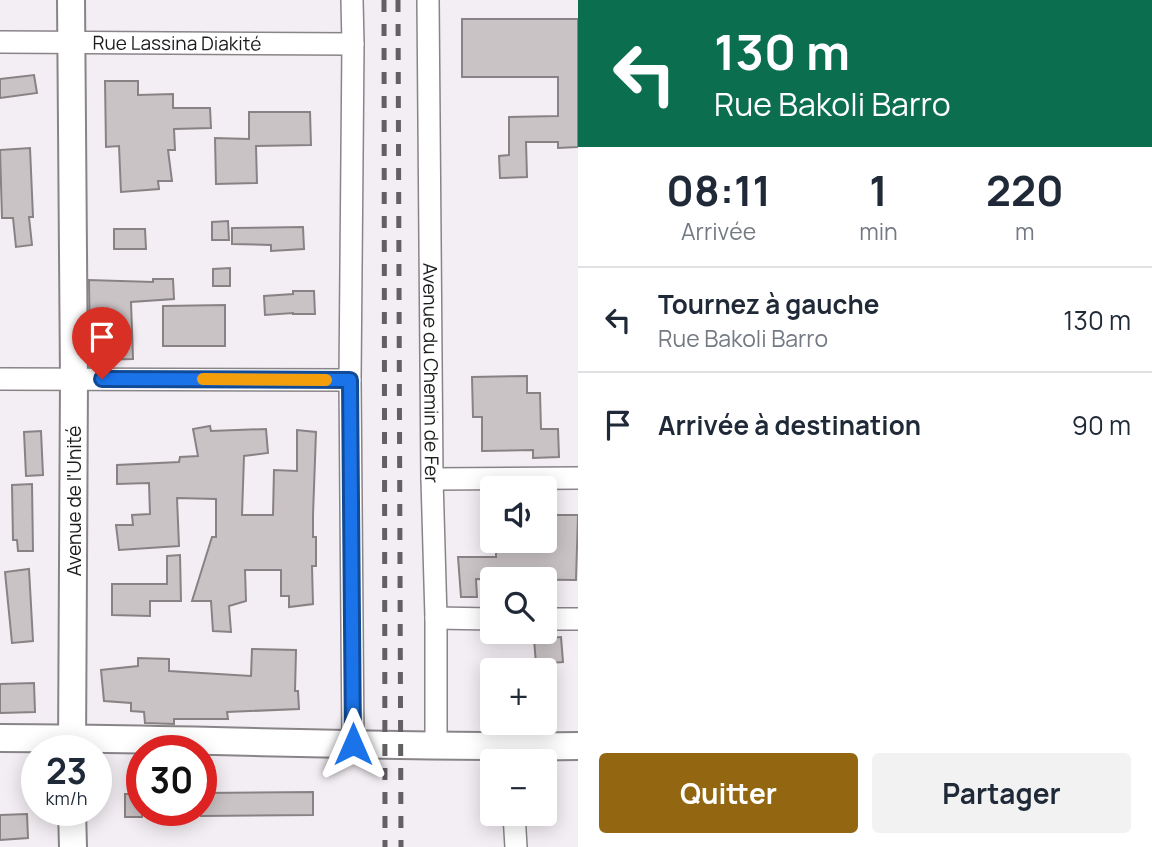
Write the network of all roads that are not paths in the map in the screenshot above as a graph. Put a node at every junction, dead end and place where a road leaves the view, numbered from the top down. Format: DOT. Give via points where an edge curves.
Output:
graph roads {
  1 [pos="71,0"];
  2 [pos="352,0"];
  3 [pos="428,0"];
  4 [pos="0,42"];
  5 [pos="71,42"];
  6 [pos="354,44"];
  7 [pos="0,379"];
  8 [pos="74,379"];
  9 [pos="350,380"];
  10 [pos="578,478"];
  11 [pos="432,479"];
  12 [pos="436,618"];
  13 [pos="480,619"];
  14 [pos="557,619"];
  15 [pos="578,619"];
  16 [pos="72,735"];
  17 [pos="0,738"];
  18 [pos="21,740"];
  19 [pos="112,744"];
  20 [pos="353,744"];
  21 [pos="436,745"];
  22 [pos="578,746"];
  23 [pos="552,749"];
  24 [pos="480,750"];
  25 [pos="72,826"];
  26 [pos="515,826"];
  27 [pos="73,847"];
  28 [pos="516,847"];
  1 -- 5 [label="street, Avenue de l'Unité"];
  2 -- 6 [label="street"];
  3 -- 11 [label="street, Avenue du Chemin de Fer"];
  4 -- 5 [label="street, Rue Lassina Diakité"];
  5 -- 6 [label="street, Rue Lassina Diakité"];
  5 -- 8 [label="street, Avenue de l'Unité"];
  6 -- 9 [label="street"];
  7 -- 8 [label="street"];
  8 -- 9 [label="street"];
  8 -- 16 [label="street, Avenue de l'Unité"];
  9 -- 20 [label="street"];
  10 -- 11 [label="street"];
  11 -- 12 [label="street, Avenue du Chemin de Fer"];
  12 -- 13 [label="street"];
  12 -- 21 [label="street, Avenue du Chemin de Fer"];
  14 -- 15 [label="street"];
  17 -- 18 [label="street"];
  19 -- 20 [label="street"];
  20 -- 21 [label="street"];
  21 -- 24 [label="street"];
  22 -- 23 [label="street"];
  25 -- 27 [label="street"];
  26 -- 28 [label="street"];
}
